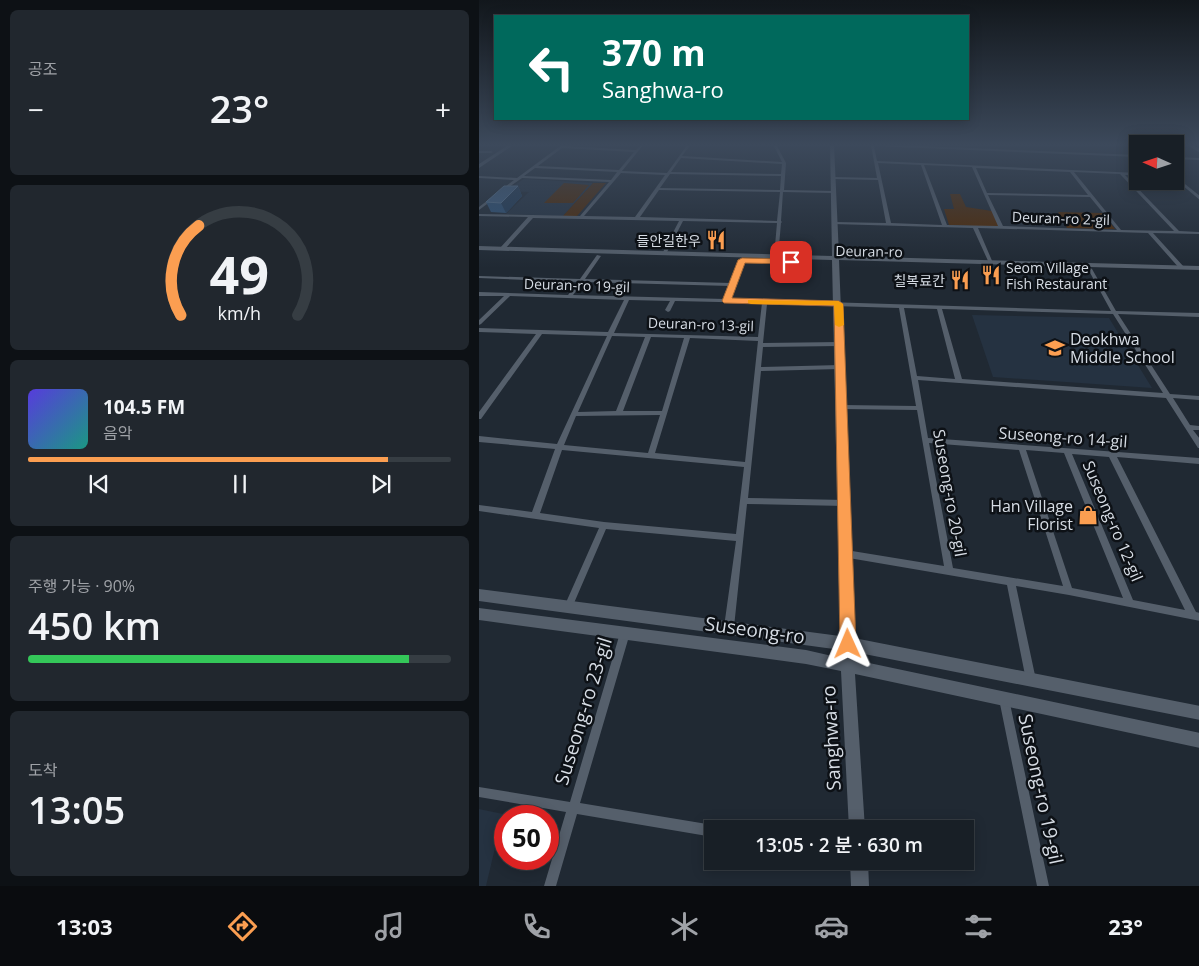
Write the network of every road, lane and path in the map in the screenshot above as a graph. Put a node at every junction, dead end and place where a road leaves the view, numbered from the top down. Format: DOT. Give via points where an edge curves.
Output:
graph roads {
  1 [pos="510,185"];
  2 [pos="608,185"];
  3 [pos="660,185"];
  4 [pos="781,185"];
  5 [pos="834,185"];
  6 [pos="880,185"];
  7 [pos="930,185"];
  8 [pos="982,185"];
  9 [pos="1082,185"];
  10 [pos="1133,185"];
  11 [pos="1185,185"];
  12 [pos="657,189"];
  13 [pos="781,192"];
  14 [pos="834,192"];
  15 [pos="986,194"];
  16 [pos="1091,196"];
  17 [pos="1199,199"];
  18 [pos="479,209"];
  19 [pos="479,215"];
  20 [pos="532,216"];
  21 [pos="581,217"];
  22 [pos="637,218"];
  23 [pos="682,220"];
  24 [pos="780,222"];
  25 [pos="835,224"];
  26 [pos="889,225"];
  27 [pos="945,226"];
  28 [pos="975,227"];
  29 [pos="1001,228"];
  30 [pos="1120,231"];
  31 [pos="1149,232"];
  32 [pos="1177,232"];
  33 [pos="1199,233"];
  34 [pos="479,248"];
  35 [pos="503,249"];
  36 [pos="479,254"];
  37 [pos="664,254"];
  38 [pos="599,256"];
  39 [pos="776,257"];
  40 [pos="742,260"];
  41 [pos="837,261"];
  42 [pos="991,263"];
  43 [pos="1182,268"];
  44 [pos="1199,268"];
  45 [pos="1090,270"];
  46 [pos="1199,272"];
  47 [pos="479,277"];
  48 [pos="582,280"];
  49 [pos="733,285"];
  50 [pos="479,294"];
  51 [pos="508,295"];
  52 [pos="570,296"];
  53 [pos="627,298"];
  54 [pos="674,299"];
  55 [pos="727,301"];
  56 [pos="765,302"];
  57 [pos="839,304"];
  58 [pos="901,306"];
  59 [pos="939,308"];
  60 [pos="668,310"];
  61 [pos="1115,313"];
  62 [pos="1199,315"];
  63 [pos="479,323"];
  64 [pos="479,330"];
  65 [pos="540,332"];
  66 [pos="611,334"];
  67 [pos="649,335"];
  68 [pos="688,336"];
  69 [pos="761,342"];
  70 [pos="840,344"];
  71 [pos="841,367"];
  72 [pos="758,369"];
  73 [pos="914,378"];
  74 [pos="959,381"];
  75 [pos="1167,396"];
  76 [pos="1199,398"];
  77 [pos="842,407"];
  78 [pos="919,408"];
  79 [pos="619,413"];
  80 [pos="665,413"];
  81 [pos="574,414"];
  82 [pos="479,417"];
  83 [pos="1187,427"];
  84 [pos="1199,428"];
  85 [pos="479,439"];
  86 [pos="925,440"];
  87 [pos="1199,446"];
  88 [pos="559,447"];
  89 [pos="1022,448"];
  90 [pos="1067,451"];
  91 [pos="1112,455"];
  92 [pos="651,456"];
  93 [pos="1199,462"];
  94 [pos="747,466"];
  95 [pos="744,502"];
  96 [pos="845,503"];
  97 [pos="479,508"];
  98 [pos="535,515"];
  99 [pos="604,525"];
  100 [pos="741,538"];
  101 [pos="846,554"];
  102 [pos="949,571"];
  103 [pos="1011,582"];
  104 [pos="1069,591"];
  105 [pos="479,595"];
  106 [pos="1130,603"];
  107 [pos="568,607"];
  108 [pos="479,614"];
  109 [pos="1196,616"];
  110 [pos="729,627"];
  111 [pos="625,633"];
  112 [pos="848,644"];
  113 [pos="848,666"];
  114 [pos="1031,680"];
  115 [pos="1004,698"];
  116 [pos="1199,713"];
  117 [pos="1199,741"];
  118 [pos="479,792"];
  119 [pos="573,808"];
  120 [pos="857,820"];
  121 [pos="704,830"];
  122 [pos="859,870"];
  123 [pos="550,886"];
  124 [pos="860,886"];
  125 [pos="1043,886"];
  1 -- 18 [label="street"];
  2 -- 21 [label="street"];
  3 -- 12 [label="street"];
  4 -- 13 [label="street"];
  5 -- 14 [label="main road, Sanghwa-ro"];
  6 -- 26 [label="street"];
  7 -- 27 [label="street"];
  8 -- 15 [label="street, Deuran-ro 2-gil"];
  9 -- 16 [label="street, Deuran-ro 2-gil"];
  10 -- 32 [label="street"];
  11 -- 17 [label="street"];
  12 -- 13 [label="street"];
  12 -- 22 [label="street"];
  13 -- 14 [label="street"];
  13 -- 24 [label="street"];
  14 -- 25 [label="main road, Sanghwa-ro"];
  15 -- 16 [label="street"];
  15 -- 29 [label="street, Deuran-ro 2-gil"];
  16 -- 30 [label="street, Deuran-ro 2-gil"];
  19 -- 20 [label="street"];
  20 -- 21 [label="street"];
  20 -- 35 [label="street"];
  21 -- 22 [label="street"];
  22 -- 23 [label="street"];
  23 -- 24 [label="street"];
  23 -- 37 [label="street"];
  24 -- 39 [label="street"];
  25 -- 26 [label="street"];
  25 -- 41 [label="main road, Sanghwa-ro"];
  26 -- 27 [label="street, Deuran-ro 2-gil"];
  27 -- 28 [label="street, Deuran-ro 2-gil"];
  28 -- 29 [label="street, Deuran-ro 2-gil"];
  28 -- 42 [label="street"];
  29 -- 30 [label="street, Deuran-ro 2-gil"];
  30 -- 31 [label="street, Deuran-ro 2-gil"];
  31 -- 32 [label="street, Deuran-ro 2-gil"];
  31 -- 43 [label="street"];
  32 -- 33 [label="street, Deuran-ro 2-gil"];
  34 -- 35 [label="main road, Deuran-ro"];
  35 -- 37 [label="main road, Deuran-ro"];
  36 -- 38 [label="main road, Deuran-ro"];
  37 -- 39 [label="main road, Deuran-ro"];
  38 -- 40 [label="main road, Deuran-ro"];
  38 -- 48 [label="street"];
  39 -- 41 [label="main road, Deuran-ro"];
  40 -- 41 [label="main road, Deuran-ro"];
  40 -- 49 [label="street, Deuran-ro 13-gil"];
  41 -- 42 [label="main road, Deuran-ro"];
  41 -- 45 [label="main road, Deuran-ro"];
  41 -- 57 [label="main road, Sanghwa-ro"];
  42 -- 43 [label="main road, Deuran-ro"];
  43 -- 44 [label="main road, Deuran-ro"];
  45 -- 46 [label="main road, Deuran-ro"];
  45 -- 61 [label="street"];
  47 -- 48 [label="street"];
  48 -- 49 [label="street"];
  48 -- 52 [label="street"];
  49 -- 55 [label="street, Deuran-ro 13-gil"];
  50 -- 51 [label="street, Deuran-ro 19-gil"];
  51 -- 52 [label="street, Deuran-ro 19-gil"];
  51 -- 63 [label="street"];
  52 -- 53 [label="street, Deuran-ro 19-gil"];
  53 -- 54 [label="street, Deuran-ro 19-gil"];
  53 -- 66 [label="street"];
  54 -- 55 [label="street, Deuran-ro 19-gil"];
  54 -- 60 [label="street"];
  55 -- 56 [label="street, Deuran-ro 13-gil"];
  56 -- 57 [label="street"];
  56 -- 69 [label="street, Deuran-ro 13-gil"];
  57 -- 58 [label="street"];
  57 -- 70 [label="main road, Sanghwa-ro"];
  58 -- 59 [label="street"];
  58 -- 73 [label="street, Suseong-ro 20-gil"];
  59 -- 61 [label="street"];
  59 -- 74 [label="street"];
  61 -- 62 [label="street"];
  61 -- 75 [label="street"];
  64 -- 65 [label="street, Deuran-ro 13-gil"];
  65 -- 66 [label="street, Deuran-ro 13-gil"];
  65 -- 82 [label="street"];
  66 -- 67 [label="street, Deuran-ro 13-gil"];
  66 -- 81 [label="street"];
  67 -- 68 [label="street, Deuran-ro 13-gil"];
  67 -- 79 [label="street"];
  68 -- 69 [label="street, Deuran-ro 13-gil"];
  68 -- 80 [label="street"];
  69 -- 70 [label="street"];
  69 -- 72 [label="street, Suseong-ro"];
  70 -- 71 [label="main road, Sanghwa-ro"];
  71 -- 72 [label="street"];
  71 -- 77 [label="main road, Sanghwa-ro"];
  72 -- 94 [label="street, Suseong-ro"];
  73 -- 74 [label="street"];
  73 -- 78 [label="street, Suseong-ro 20-gil"];
  74 -- 75 [label="street"];
  75 -- 76 [label="street"];
  75 -- 83 [label="street"];
  77 -- 78 [label="street"];
  77 -- 96 [label="main road, Sanghwa-ro"];
  78 -- 86 [label="street, Suseong-ro 20-gil"];
  79 -- 80 [label="street"];
  79 -- 81 [label="street"];
  80 -- 92 [label="street"];
  81 -- 88 [label="street"];
  83 -- 84 [label="street"];
  83 -- 87 [label="street"];
  85 -- 88 [label="street"];
  86 -- 89 [label="street, Suseong-ro 14-gil"];
  86 -- 102 [label="street, Suseong-ro 20-gil"];
  88 -- 92 [label="street"];
  88 -- 98 [label="street"];
  89 -- 90 [label="street, Suseong-ro 14-gil"];
  89 -- 104 [label="street"];
  90 -- 91 [label="street, Suseong-ro 14-gil"];
  90 -- 106 [label="street, Suseong-ro 12-gil"];
  91 -- 93 [label="street, Suseong-ro 14-gil"];
  91 -- 109 [label="street, Suseong-ro 12-gil"];
  92 -- 94 [label="street"];
  94 -- 95 [label="street, Suseong-ro"];
  95 -- 96 [label="street"];
  95 -- 100 [label="street, Suseong-ro"];
  96 -- 101 [label="main road, Sanghwa-ro"];
  97 -- 98 [label="street"];
  98 -- 99 [label="street"];
  99 -- 100 [label="street"];
  99 -- 107 [label="street"];
  100 -- 110 [label="street, Suseong-ro"];
  101 -- 102 [label="street"];
  101 -- 112 [label="main road, Sanghwa-ro"];
  102 -- 103 [label="street, Suseong-ro 20-gil"];
  103 -- 104 [label="street, Suseong-ro 12-gil"];
  103 -- 114 [label="street"];
  104 -- 106 [label="street, Suseong-ro 12-gil"];
  105 -- 107 [label="main road, Suseong-ro"];
  106 -- 109 [label="street, Suseong-ro 12-gil"];
  107 -- 110 [label="main road, Suseong-ro"];
  108 -- 111 [label="main road, Suseong-ro"];
  110 -- 112 [label="main road, Suseong-ro"];
  111 -- 113 [label="main road, Suseong-ro" via="806,657"];
  111 -- 119 [label="street, Suseong-ro 23-gil"];
  112 -- 113 [label="main road, Sanghwa-ro"];
  112 -- 114 [label="main road, Suseong-ro"];
  113 -- 115 [label="main road, Suseong-ro"];
  113 -- 120 [label="main road, Sanghwa-ro"];
  114 -- 116 [label="main road, Suseong-ro"];
  115 -- 117 [label="main road, Suseong-ro"];
  115 -- 125 [label="street, Suseong-ro 19-gil"];
  118 -- 119 [label="street"];
  119 -- 121 [label="street"];
  119 -- 123 [label="street, Suseong-ro 23-gil"];
  122 -- 124 [label="main road"];
}
